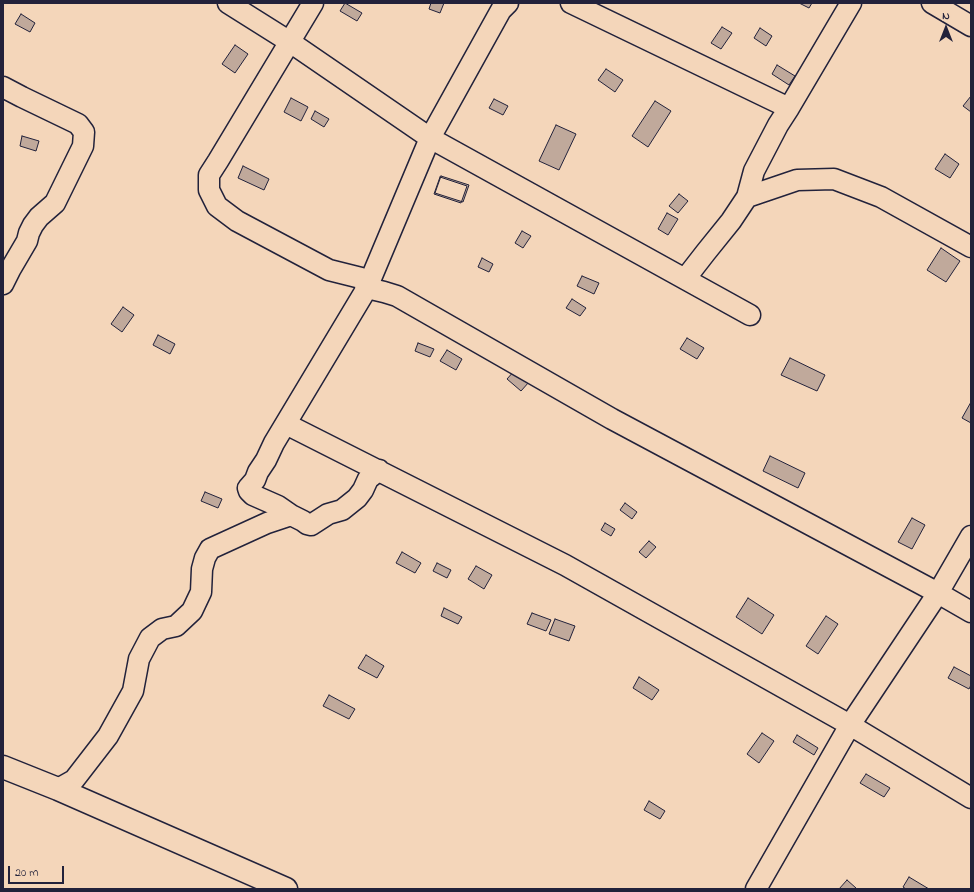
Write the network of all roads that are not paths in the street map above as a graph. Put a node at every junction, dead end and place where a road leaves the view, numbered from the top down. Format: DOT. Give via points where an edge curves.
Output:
graph roads {
  1 [pos="228,3"];
  2 [pos="313,3"];
  3 [pos="508,3"];
  4 [pos="571,3"];
  5 [pos="851,3"];
  6 [pos="932,3"];
  7 [pos="971,26"];
  8 [pos="290,42"];
  9 [pos="3,87"];
  10 [pos="789,108"];
  11 [pos="430,138"];
  12 [pos="747,197"];
  13 [pos="971,247"];
  14 [pos="685,279"];
  15 [pos="3,284"];
  16 [pos="367,288"];
  17 [pos="750,315"];
  18 [pos="286,424"];
  19 [pos="379,470"];
  20 [pos="290,515"];
  21 [pos="971,536"];
  22 [pos="938,593"];
  23 [pos="971,612"];
  24 [pos="850,725"];
  25 [pos="3,767"];
  26 [pos="70,789"];
  27 [pos="971,798"];
  28 [pos="286,889"];
  29 [pos="756,889"];
  1 -- 8 [label="street"];
  2 -- 8 [label="street"];
  3 -- 11 [label="street" via="501,10"];
  4 -- 10 [label="street"];
  5 -- 10 [label="street"];
  6 -- 7 [label="street"];
  8 -- 11 [label="street"];
  8 -- 16 [label="street" via="209,175 209,190 217,206 237,220 329,270 361,278"];
  9 -- 15 [label="street" via="78,124 84,132 83,146 55,203 38,217"];
  10 -- 12 [label="street" via="754,171"];
  11 -- 14 [label="street"];
  11 -- 16 [label="street"];
  12 -- 13 [label="street" via="797,180 834,179 881,197"];
  12 -- 14 [label="street"];
  14 -- 17 [label="street"];
  16 -- 18 [label="street"];
  16 -- 22 [label="street" via="397,296 612,419"];
  18 -- 19 [label="street"];
  18 -- 20 [label="street" via="248,488 253,495 278,506"];
  19 -- 20 [label="street" via="368,479 357,498 342,510 328,514 311,525"];
  19 -- 24 [label="street" via="565,565"];
  20 -- 26 [label="street" via="210,549 204,558 200,592 192,611 176,626 162,629 150,638 139,659 132,691 108,736"];
  21 -- 22 [label="street"];
  22 -- 23 [label="street"];
  22 -- 24 [label="street"];
  24 -- 27 [label="street"];
  24 -- 29 [label="street"];
  25 -- 26 [label="main road"];
  26 -- 28 [label="main road"];
}
